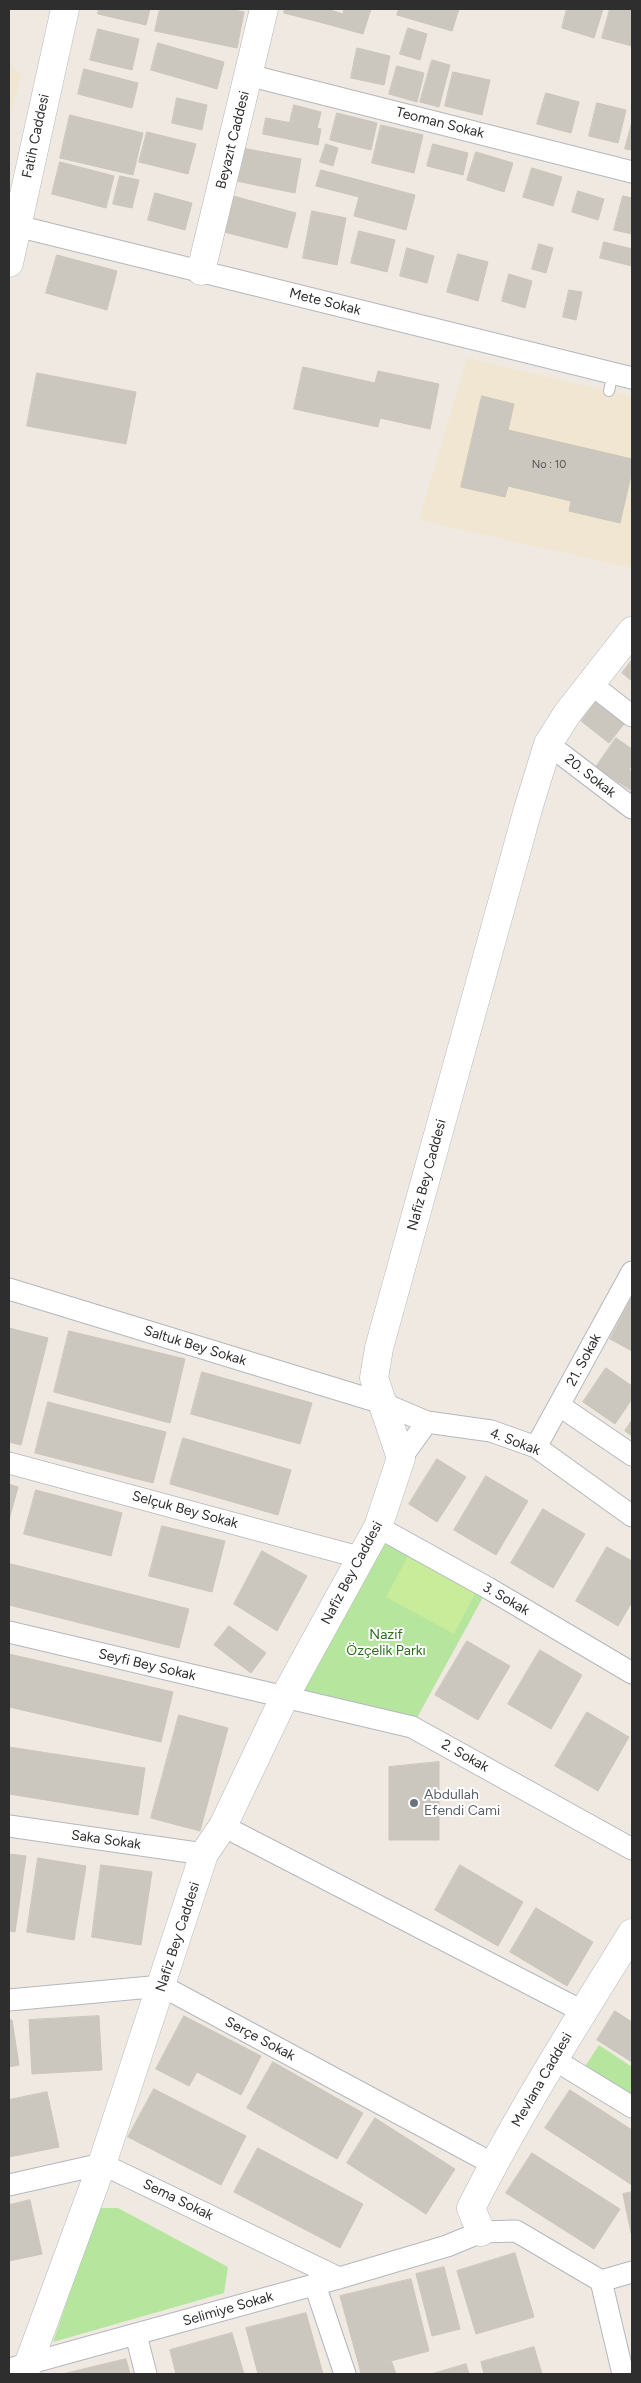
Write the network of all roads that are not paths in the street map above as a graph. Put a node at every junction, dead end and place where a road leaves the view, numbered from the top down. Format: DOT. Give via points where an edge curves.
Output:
graph roads {
  1 [pos="65,9"];
  2 [pos="264,9"];
  3 [pos="248,75"];
  4 [pos="632,172"];
  5 [pos="17,226"];
  6 [pos="9,263"];
  7 [pos="201,271"];
  8 [pos="618,381"];
  9 [pos="632,631"];
  10 [pos="591,684"];
  11 [pos="632,716"];
  12 [pos="548,744"];
  13 [pos="632,808"];
  14 [pos="632,1275"];
  15 [pos="9,1289"];
  16 [pos="382,1403"];
  17 [pos="560,1406"];
  18 [pos="426,1422"];
  19 [pos="536,1447"];
  20 [pos="632,1455"];
  21 [pos="401,1458"];
  22 [pos="9,1463"];
  23 [pos="632,1516"];
  24 [pos="378,1527"];
  25 [pos="362,1558"];
  26 [pos="9,1632"];
  27 [pos="632,1672"];
  28 [pos="284,1698"];
  29 [pos="9,1826"];
  30 [pos="223,1826"];
  31 [pos="632,1848"];
  32 [pos="204,1854"];
  33 [pos="630,1942"];
  34 [pos="162,1986"];
  35 [pos="9,2000"];
  36 [pos="582,2012"];
  37 [pos="554,2060"];
  38 [pos="632,2107"];
  39 [pos="102,2164"];
  40 [pos="493,2164"];
  41 [pos="9,2185"];
  42 [pos="481,2232"];
  43 [pos="632,2272"];
  44 [pos="339,2278"];
  45 [pos="601,2281"];
  46 [pos="315,2285"];
  47 [pos="136,2335"];
  48 [pos="18,2367"];
  49 [pos="146,2374"];
  50 [pos="345,2374"];
  51 [pos="623,2374"];
  1 -- 5 [label="street, Fatih Caddesi"];
  2 -- 3 [label="street, Beyazıt Caddesi"];
  3 -- 4 [label="street, Teoman Sokak"];
  3 -- 7 [label="street, Beyazıt Caddesi"];
  5 -- 6 [label="street, Fatih Caddesi"];
  5 -- 7 [label="street, Mete Sokak"];
  7 -- 8 [label="street, Mete Sokak"];
  9 -- 10 [label="street, Nafiz Bey Caddesi"];
  10 -- 11 [label="street"];
  10 -- 12 [label="street, Nafiz Bey Caddesi"];
  12 -- 13 [label="street, 20. Sokak"];
  12 -- 16 [label="street, Nafiz Bey Caddesi" via="379,1348 374,1378"];
  14 -- 17 [label="street, 21. Sokak"];
  15 -- 16 [label="street, Saltuk Bey Sokak"];
  16 -- 18 [label="street, 4. Sokak"];
  16 -- 21 [label="street, Nafiz Bey Caddesi"];
  17 -- 19 [label="street, 21. Sokak"];
  17 -- 20 [label="street"];
  18 -- 19 [label="street, 4. Sokak" via="491,1431"];
  18 -- 21 [label="street"];
  19 -- 23 [label="street, 4. Sokak"];
  21 -- 24 [label="street, Nafiz Bey Caddesi"];
  22 -- 25 [label="street, Selçuk Bey Sokak"];
  24 -- 25 [label="street, Nafiz Bey Caddesi"];
  24 -- 27 [label="street, 3. Sokak"];
  25 -- 28 [label="street, Nafiz Bey Caddesi"];
  26 -- 28 [label="street, Seyfi Bey Sokak"];
  28 -- 30 [label="street, Nafiz Bey Caddesi"];
  28 -- 31 [label="street, 2. Sokak" via="412,1727"];
  29 -- 32 [label="street, Saka Sokak"];
  30 -- 32 [label="street, Nafiz Bey Caddesi"];
  30 -- 36 [label="street"];
  32 -- 34 [label="street, Nafiz Bey Caddesi"];
  33 -- 36 [label="street, Mevlana Caddesi"];
  34 -- 35 [label="street"];
  34 -- 39 [label="street, Nafiz Bey Caddesi"];
  34 -- 40 [label="street, Serçe Sokak"];
  36 -- 37 [label="street, Mevlana Caddesi"];
  37 -- 38 [label="street"];
  37 -- 40 [label="street, Mevlana Caddesi"];
  39 -- 41 [label="street"];
  39 -- 44 [label="street, Sema Sokak"];
  39 -- 48 [label="street, Nafiz Bey Caddesi"];
  40 -- 42 [label="street, Mevlana Caddesi" via="471,2208"];
  42 -- 44 [label="street, Selimiye Sokak" via="447,2246"];
  42 -- 45 [label="street" via="516,2231"];
  43 -- 45 [label="street"];
  44 -- 46 [label="street, Selimiye Sokak"];
  45 -- 51 [label="street"];
  46 -- 47 [label="street, Selimiye Sokak"];
  46 -- 50 [label="street"];
  47 -- 48 [label="street, Selimiye Sokak"];
  47 -- 49 [label="street"];
}
